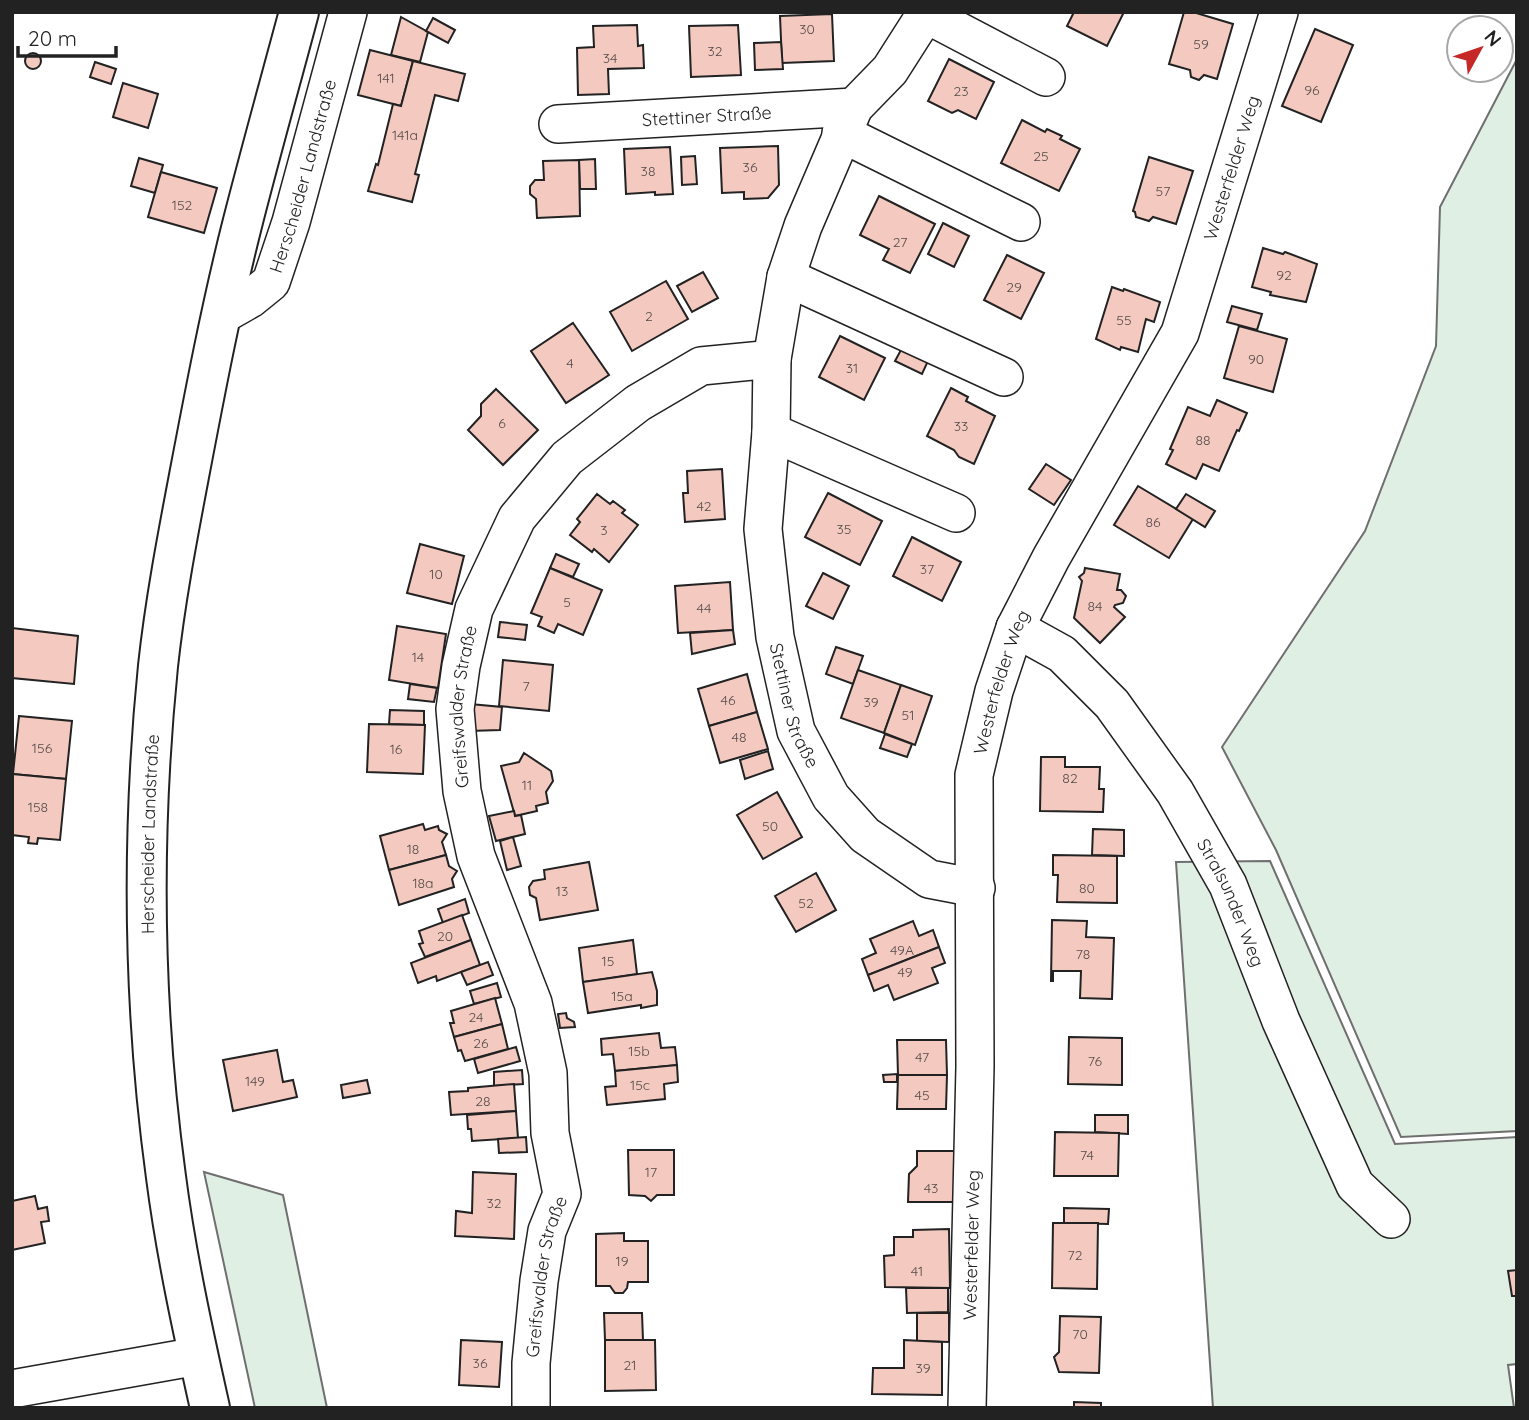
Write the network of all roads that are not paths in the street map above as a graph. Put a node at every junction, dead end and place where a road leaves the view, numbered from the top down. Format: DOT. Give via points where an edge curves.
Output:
graph roads {
  1 [pos="299,12"];
  2 [pos="348,12"];
  3 [pos="1279,12"];
  4 [pos="926,13"];
  5 [pos="1046,77"];
  6 [pos="848,120"];
  7 [pos="558,124"];
  8 [pos="1021,222"];
  9 [pos="786,277"];
  10 [pos="222,315"];
  11 [pos="772,359"];
  12 [pos="1004,377"];
  13 [pos="771,432"];
  14 [pos="956,513"];
  15 [pos="1015,628"];
  16 [pos="976,888"];
  17 [pos="1391,1219"];
  18 [pos="198,1356"];
  19 [pos="12,1390"];
  20 [pos="210,1408"];
  21 [pos="531,1408"];
  22 [pos="967,1408"];
  1 -- 10 [label="main road, Herscheider Landstraße"];
  2 -- 10 [label="street, Herscheider Landstraße" via="271,282"];
  3 -- 15 [label="street, Westerfelder Weg" via="1180,333"];
  4 -- 5 [label="street, Stettiner Straße"];
  4 -- 6 [label="street, Stettiner Straße" via="890,70"];
  6 -- 7 [label="street, Stettiner Straße"];
  6 -- 8 [label="street, Stettiner Straße"];
  6 -- 9 [label="street, Stettiner Straße"];
  9 -- 11 [label="street, Stettiner Straße"];
  9 -- 12 [label="street"];
  10 -- 18 [label="main road, Herscheider Landstraße" via="176,544 149,778 149,978 166,1178"];
  11 -- 13 [label="street, Stettiner Straße"];
  11 -- 21 [label="street, Greifswalder Straße" via="701,366 638,403 567,458 517,518 474,609 455,709 462,791 476,856 533,1003 548,1073 550,1132 562,1194 547,1231 538,1281"];
  13 -- 14 [label="street"];
  13 -- 16 [label="street, Stettiner Straße" via="763,529 775,637 796,731 831,797 864,835 929,879"];
  15 -- 16 [label="street, Westerfelder Weg" via="974,775"];
  15 -- 17 [label="street, Stralsunder Weg" via="1062,654 1112,704 1175,792 1228,885 1281,1021 1355,1185"];
  16 -- 22 [label="street, Westerfelder Weg"];
  18 -- 19 [label="street"];
  18 -- 20 [label="main road, Herscheider Landstraße"];
}
